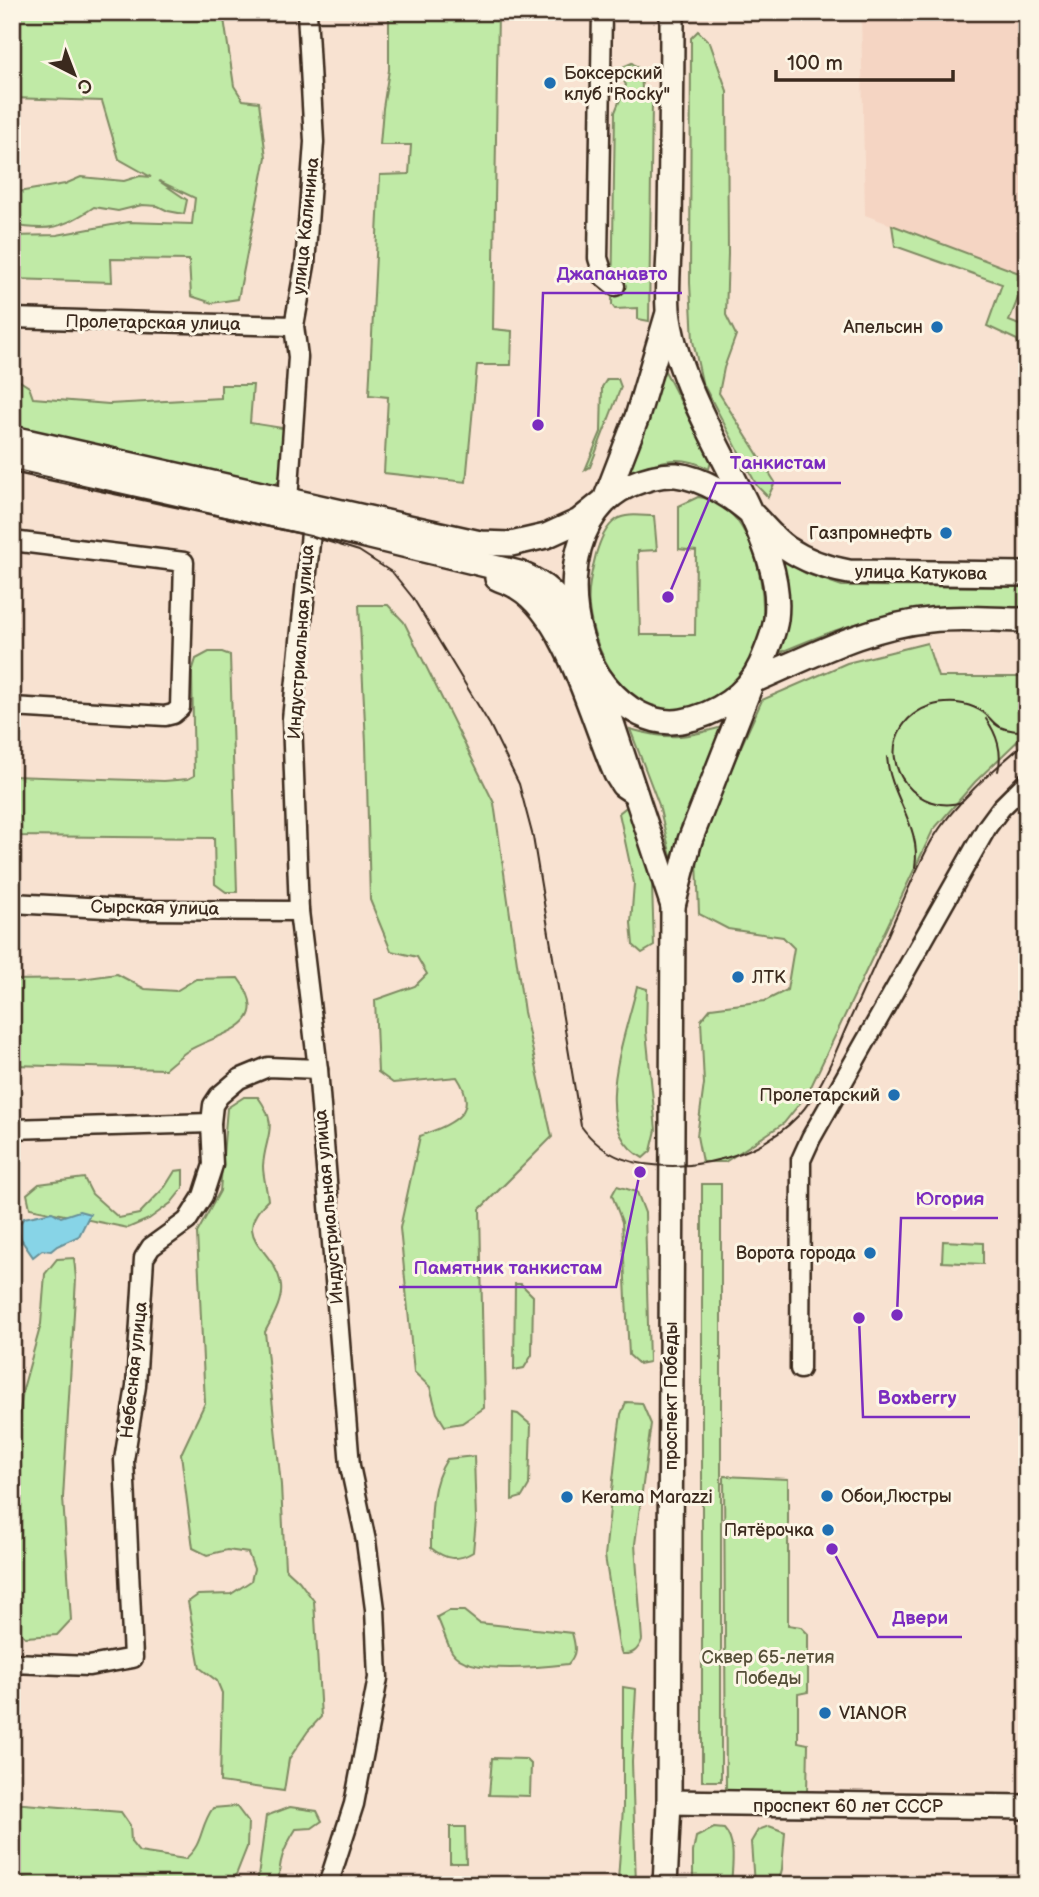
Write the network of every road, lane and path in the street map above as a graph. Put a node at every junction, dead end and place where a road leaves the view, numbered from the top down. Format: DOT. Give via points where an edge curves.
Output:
graph roads {
  1 [pos="307,12"];
  2 [pos="602,12"];
  3 [pos="672,12"];
  4 [pos="615,286"];
  5 [pos="668,310"];
  6 [pos="12,318"];
  7 [pos="294,326"];
  8 [pos="12,438"];
  9 [pos="12,459"];
  10 [pos="288,491"];
  11 [pos="605,500"];
  12 [pos="750,513"];
  13 [pos="312,523"];
  14 [pos="12,541"];
  15 [pos="424,552"];
  16 [pos="1027,574"];
  17 [pos="1027,620"];
  18 [pos="582,641"];
  19 [pos="596,674"];
  20 [pos="752,681"];
  21 [pos="12,707"];
  22 [pos="1027,782"];
  23 [pos="635,793"];
  24 [pos="12,903"];
  25 [pos="673,906"];
  26 [pos="299,911"];
  27 [pos="318,1069"];
  28 [pos="211,1123"];
  29 [pos="12,1129"];
  30 [pos="800,1369"];
  31 [pos="12,1663"];
  32 [pos="668,1802"];
  33 [pos="1027,1807"];
  34 [pos="328,1885"];
  35 [pos="665,1885"];
  1 -- 7 [label="street, улица Калинина" via="314,142 305,265"];
  2 -- 4 [label="street" via="598,258 604,277"];
  3 -- 5 [label="main road"];
  5 -- 11 [label="main road" via="637,417"];
  5 -- 12 [label="main road" via="679,365"];
  6 -- 7 [label="street, Пролетарская улица"];
  7 -- 10 [label="street, улица Калинина" via="299,357"];
  8 -- 10 [label="main road"];
  9 -- 13 [label="main road"];
  10 -- 11 [label="main road" via="496,545 545,536 579,521"];
  11 -- 12 [label="main road" via="639,481 675,475 712,487"];
  11 -- 18 [label="main road" via="580,544 574,567 573,591"];
  12 -- 16 [label="main road, улица Катукова" via="787,548 828,568"];
  12 -- 20 [label="main road" via="766,548 777,595 776,621"];
  13 -- 15 [label="main road"];
  13 -- 26 [label="street, Индустриальная улица" via="292,719"];
  14 -- 21 [label="street" via="184,562 180,708 173,714"];
  15 -- 18 [label="main road" via="519,573 543,584 563,604"];
  15 -- 23 [label="main road" via="433,562 495,577 533,600 555,627 616,775"];
  17 -- 20 [label="main road" via="932,620 899,625"];
  18 -- 19 [label="main road"];
  19 -- 20 [label="main road" via="631,709 650,719 673,722 729,702"];
  19 -- 23 [label="main road"];
  20 -- 25 [label="main road" via="691,840"];
  22 -- 30 [label="street" via="987,827 801,1160"];
  23 -- 25 [label="main road"];
  24 -- 26 [label="street, Сырская улица"];
  25 -- 32 [label="main road, проспект Победы"];
  26 -- 27 [label="street, Индустриальная улица"];
  27 -- 28 [label="street, Небесная улица" via="268,1067 239,1079 213,1105"];
  27 -- 34 [label="street, Индустриальная улица" via="350,1466 366,1541 378,1678 354,1804"];
  28 -- 29 [label="street"];
  28 -- 31 [label="street, Небесная улица" via="213,1165 203,1196 187,1221 150,1247 144,1258 136,1386 124,1460 133,1658 89,1666"];
  32 -- 33 [label="main road, проспект 60 лет СССР"];
  32 -- 35 [label="main road, проспект Победы"];
}
